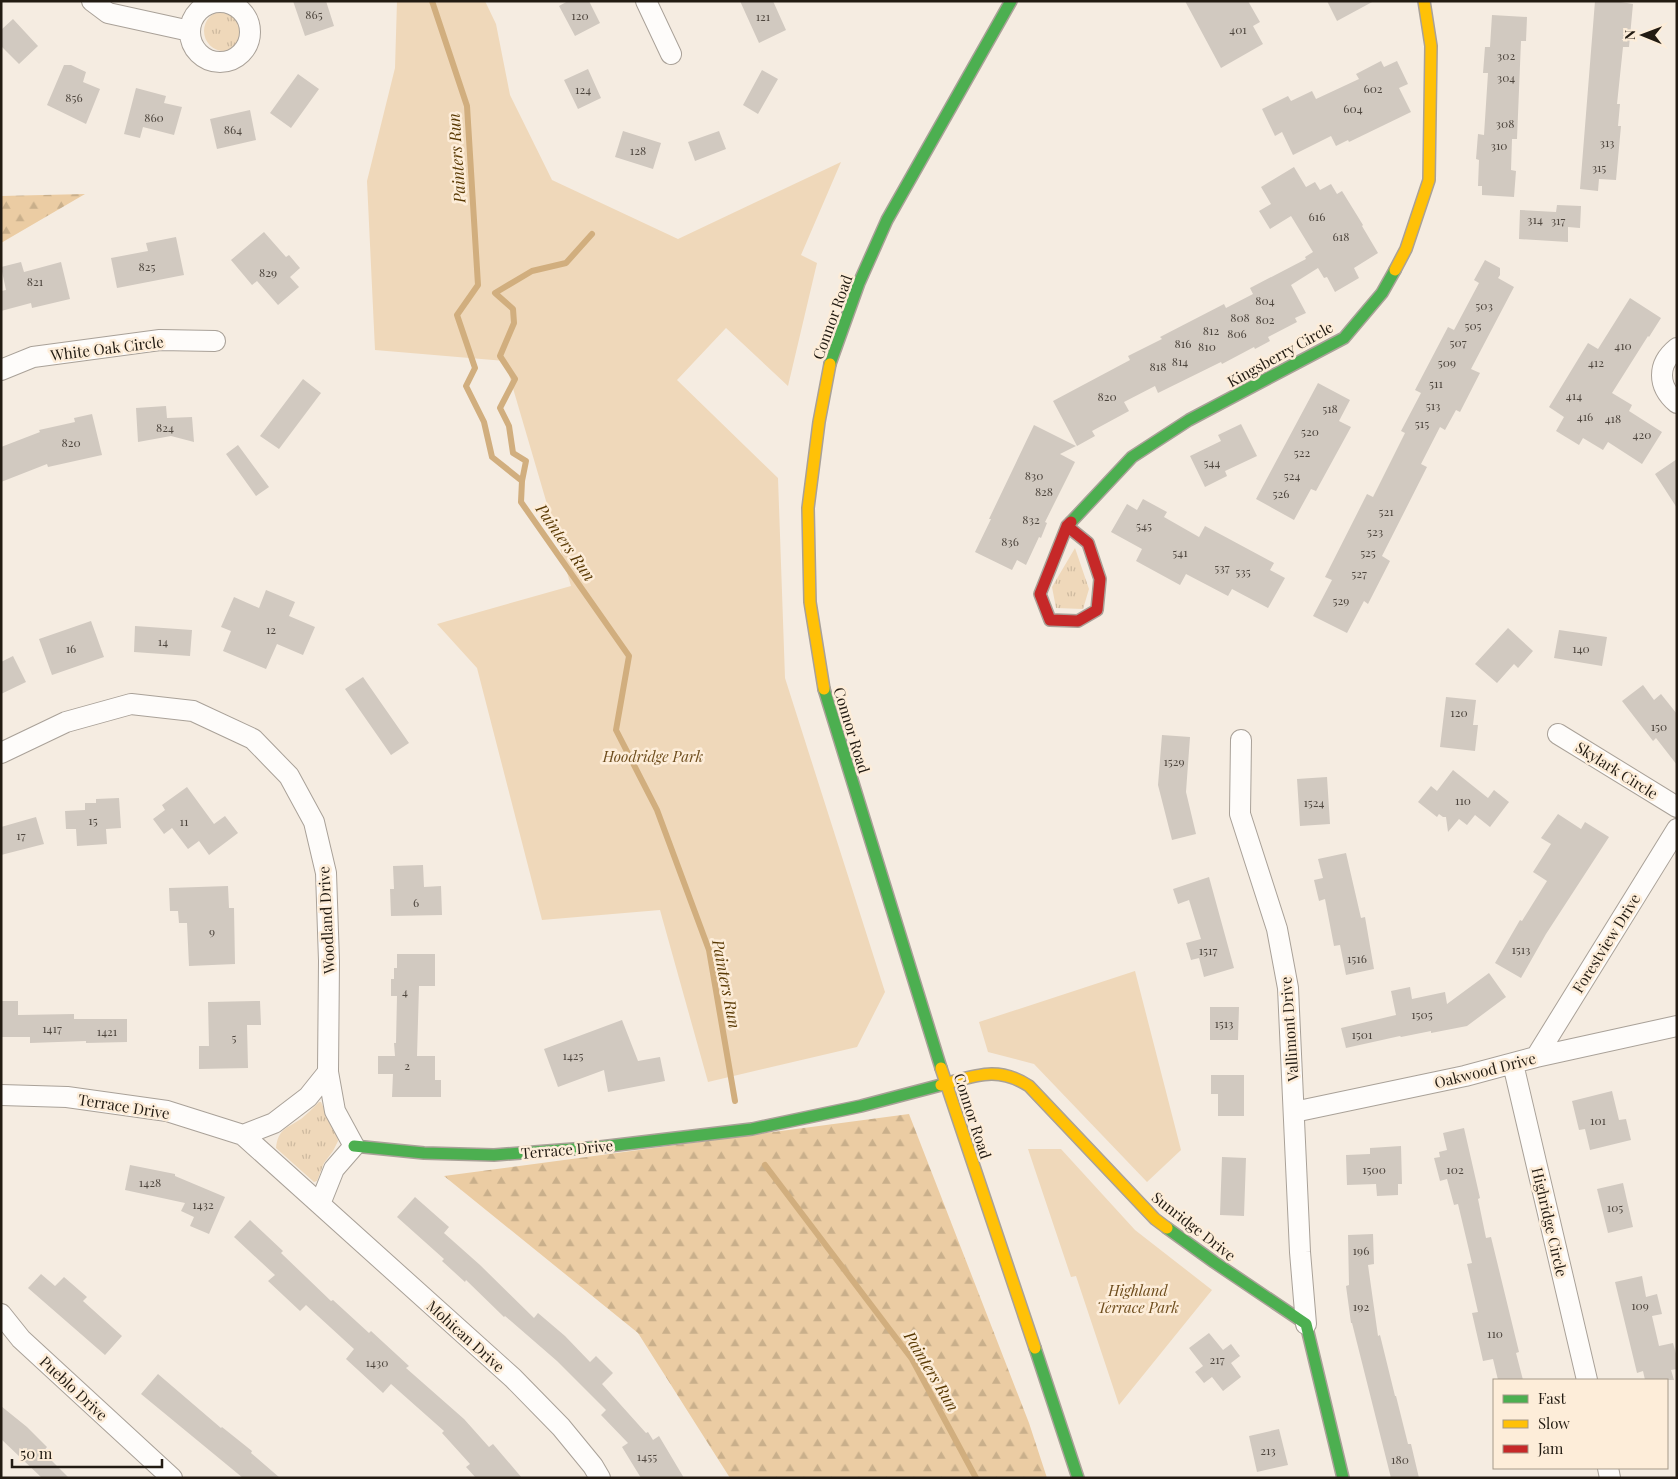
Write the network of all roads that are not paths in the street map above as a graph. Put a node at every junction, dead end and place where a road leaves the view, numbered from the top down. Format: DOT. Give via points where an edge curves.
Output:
graph roads {
  1 [pos="92,1"];
  2 [pos="646,1"];
  3 [pos="1011,1"];
  4 [pos="1424,1"];
  5 [pos="190,31"];
  6 [pos="671,54"];
  7 [pos="216,341"];
  8 [pos="1677,348"];
  9 [pos="1,370"];
  10 [pos="1677,403"];
  11 [pos="1067,526"];
  12 [pos="1558,734"];
  13 [pos="1240,740"];
  14 [pos="1,753"];
  15 [pos="1677,807"];
  16 [pos="1677,829"];
  17 [pos="1677,1026"];
  18 [pos="1536,1058"];
  19 [pos="1513,1064"];
  20 [pos="328,1072"];
  21 [pos="946,1083"];
  22 [pos="1,1095"];
  23 [pos="1294,1112"];
  24 [pos="243,1136"];
  25 [pos="354,1146"];
  26 [pos="320,1204"];
  27 [pos="1,1314"];
  28 [pos="1306,1324"];
  29 [pos="1587,1379"];
  30 [pos="172,1478"];
  31 [pos="600,1478"];
  32 [pos="1078,1478"];
  33 [pos="1343,1478"];
  1 -- 5 [label="street" via="108,13"];
  2 -- 6 [label="street"];
  3 -- 21 [label="street, Connor Road" via="887,220 859,283 830,363 808,508 810,602 824,690"];
  4 -- 11 [label="street, Kingsberry Circle" via="1431,46 1429,180 1406,249 1382,293 1344,338 1189,420 1132,458"];
  7 -- 9 [label="street, White Oak Circle" via="160,340 33,357"];
  8 -- 10 [label="street" via="1668,356 1662,377 1664,387"];
  11 -- 11 [label="street, Kingsberry Circle" via="1088,543 1100,579 1097,610 1078,621 1050,620 1040,594"];
  12 -- 15 [label="street, Skylark Circle"];
  13 -- 23 [label="street, Vallimont Drive" via="1240,814 1277,929 1288,988"];
  14 -- 20 [label="street, Woodland Drive" via="66,722 131,704 193,711 253,739 289,776 314,822 326,874"];
  16 -- 18 [label="street, Forestview Drive"];
  17 -- 18 [label="street, Oakwood Drive"];
  18 -- 19 [label="street, Oakwood Drive"];
  19 -- 23 [label="street, Oakwood Drive"];
  19 -- 29 [label="street, Highridge Circle"];
  20 -- 24 [label="street" via="308,1097 274,1123"];
  20 -- 25 [label="street, Woodland Drive" via="336,1111"];
  21 -- 25 [label="street, Terrace Drive" via="861,1106 752,1129 600,1147 494,1155"];
  21 -- 28 [label="street, Sunridge Drive" via="996,1072 1014,1075 1029,1086 1155,1219"];
  21 -- 32 [label="street, Connor Road"];
  22 -- 24 [label="street, Terrace Drive" via="68,1097 167,1111"];
  23 -- 28 [label="street, Vallimont Drive"];
  24 -- 26 [label="street, Terrace Drive"];
  25 -- 26 [label="street" via="334,1169"];
  26 -- 31 [label="street, Mohican Drive" via="513,1378 560,1427"];
  27 -- 30 [label="street, Pueblo Drive" via="28,1345"];
  28 -- 33 [label="street"];
}
